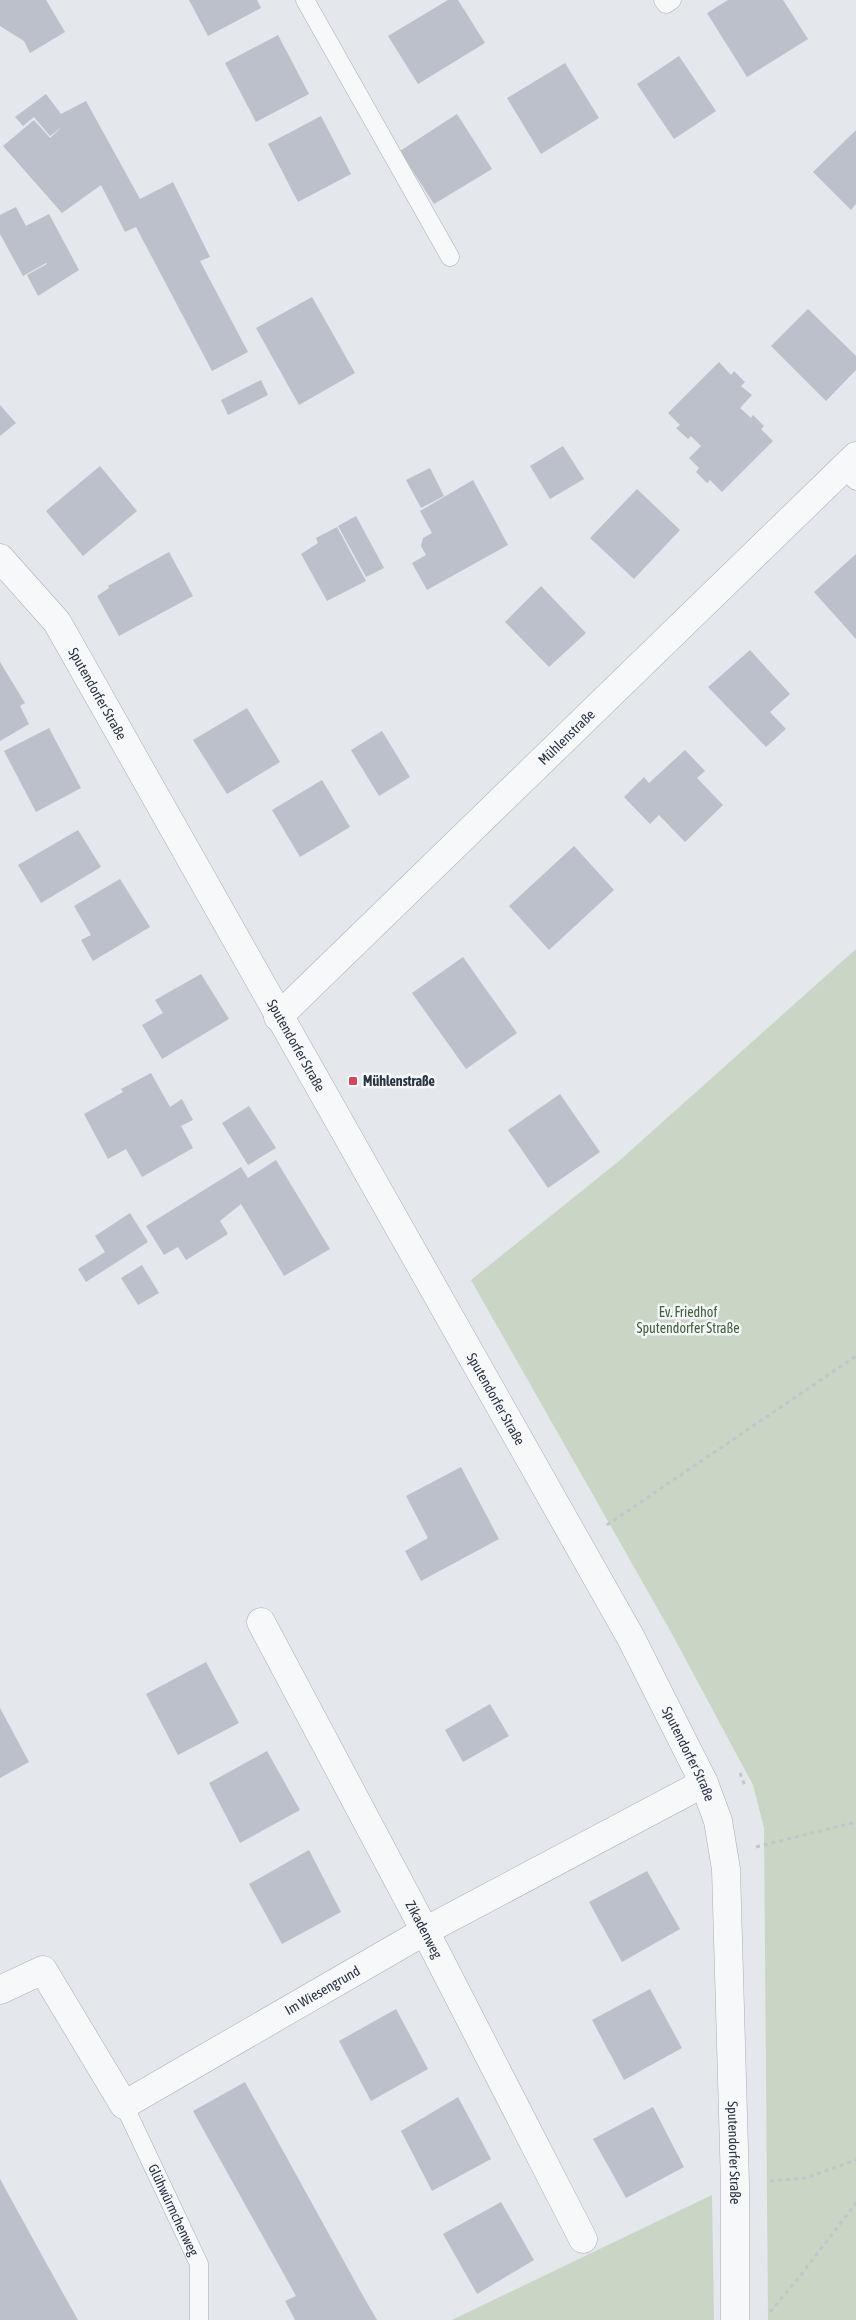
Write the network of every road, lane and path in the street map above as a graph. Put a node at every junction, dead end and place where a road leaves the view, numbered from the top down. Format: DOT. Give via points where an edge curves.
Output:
graph roads {
  1 [pos="305,0"];
  2 [pos="663,0"];
  3 [pos="672,0"];
  4 [pos="450,257"];
  5 [pos="852,468"];
  6 [pos="0,558"];
  7 [pos="278,1017"];
  8 [pos="856,1356"];
  9 [pos="602,1528"];
  10 [pos="261,1622"];
  11 [pos="704,1783"];
  12 [pos="856,1822"];
  13 [pos="756,1847"];
  14 [pos="425,1931"];
  15 [pos="0,1990"];
  16 [pos="124,2105"];
  17 [pos="856,2160"];
  18 [pos="769,2181"];
  19 [pos="856,2203"];
  20 [pos="583,2239"];
  21 [pos="769,2313"];
  22 [pos="199,2320"];
  23 [pos="735,2320"];
  1 -- 4 [label="lane"];
  2 -- 3 [label="lane" via="666,4"];
  5 -- 7 [label="street, Mühlenstraße"];
  6 -- 7 [label="street, Sputendorfer Straße" via="57,622"];
  7 -- 11 [label="street, Sputendorfer Straße" via="631,1638"];
  8 -- 9 [label="path"];
  10 -- 14 [label="street, Zikadenweg"];
  11 -- 14 [label="street, Im Wiesengrund"];
  11 -- 23 [label="street, Sputendorfer Straße" via="718,1821 726,1869 735,2184"];
  12 -- 13 [label="path"];
  14 -- 16 [label="street, Im Wiesengrund"];
  14 -- 20 [label="street, Zikadenweg"];
  15 -- 16 [label="street" via="43,1970"];
  16 -- 22 [label="lane, Glühwürmchenweg" via="199,2264"];
  17 -- 18 [label="path" via="806,2178"];
  19 -- 21 [label="path"];
}
